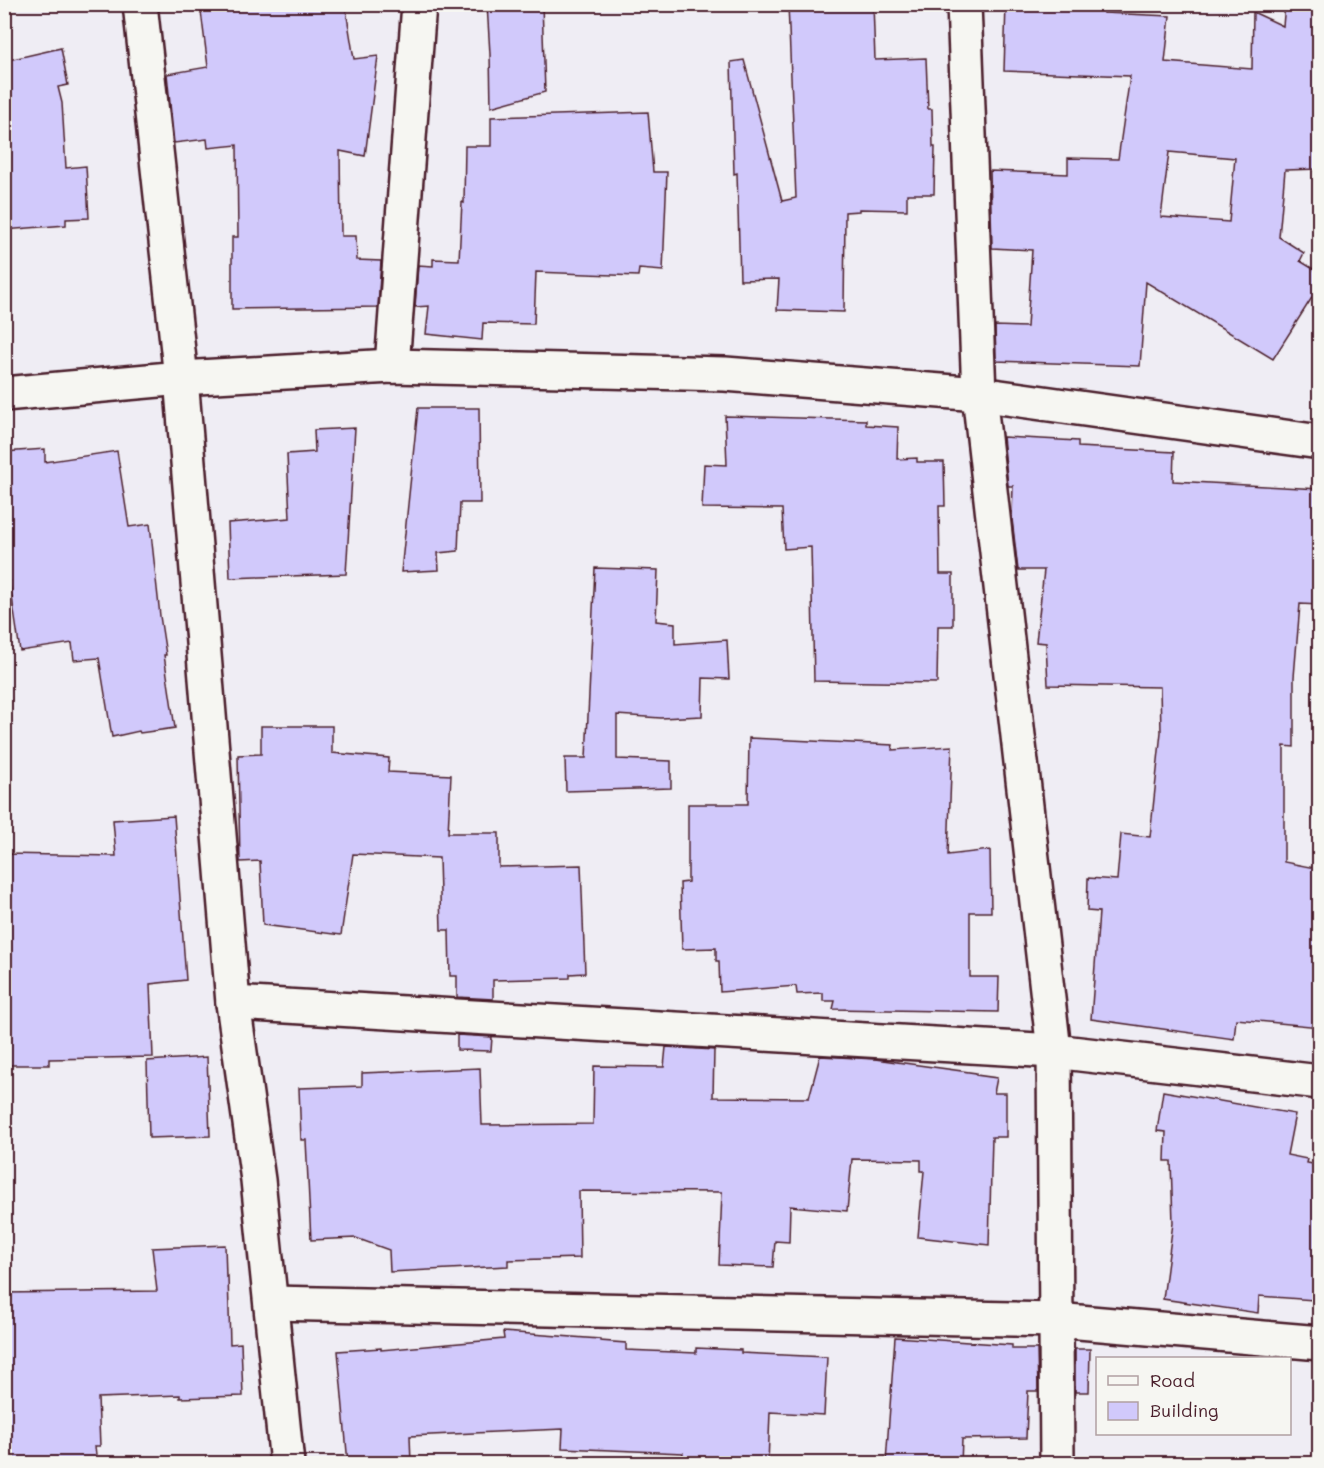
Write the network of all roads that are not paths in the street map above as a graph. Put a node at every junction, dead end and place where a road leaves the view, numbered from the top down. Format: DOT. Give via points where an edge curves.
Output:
graph roads {
  1 [pos="140,4"];
  2 [pos="419,4"];
  3 [pos="964,4"];
  4 [pos="392,366"];
  5 [pos="181,378"];
  6 [pos="4,394"];
  7 [pos="979,394"];
  8 [pos="1320,442"];
  9 [pos="233,1003"];
  10 [pos="1054,1051"];
  11 [pos="1320,1082"];
  12 [pos="271,1303"];
  13 [pos="1056,1320"];
  14 [pos="1320,1343"];
  15 [pos="287,1464"];
  16 [pos="1057,1464"];
  1 -- 5 [label="street"];
  2 -- 4 [label="street"];
  3 -- 7 [label="street"];
  4 -- 5 [label="street"];
  4 -- 7 [label="street" via="725,374"];
  5 -- 6 [label="street"];
  5 -- 9 [label="street"];
  7 -- 8 [label="street"];
  7 -- 10 [label="street"];
  9 -- 10 [label="street"];
  9 -- 12 [label="street"];
  10 -- 11 [label="street"];
  10 -- 13 [label="street"];
  12 -- 13 [label="street"];
  12 -- 15 [label="street"];
  13 -- 14 [label="street"];
  13 -- 16 [label="street"];
}
